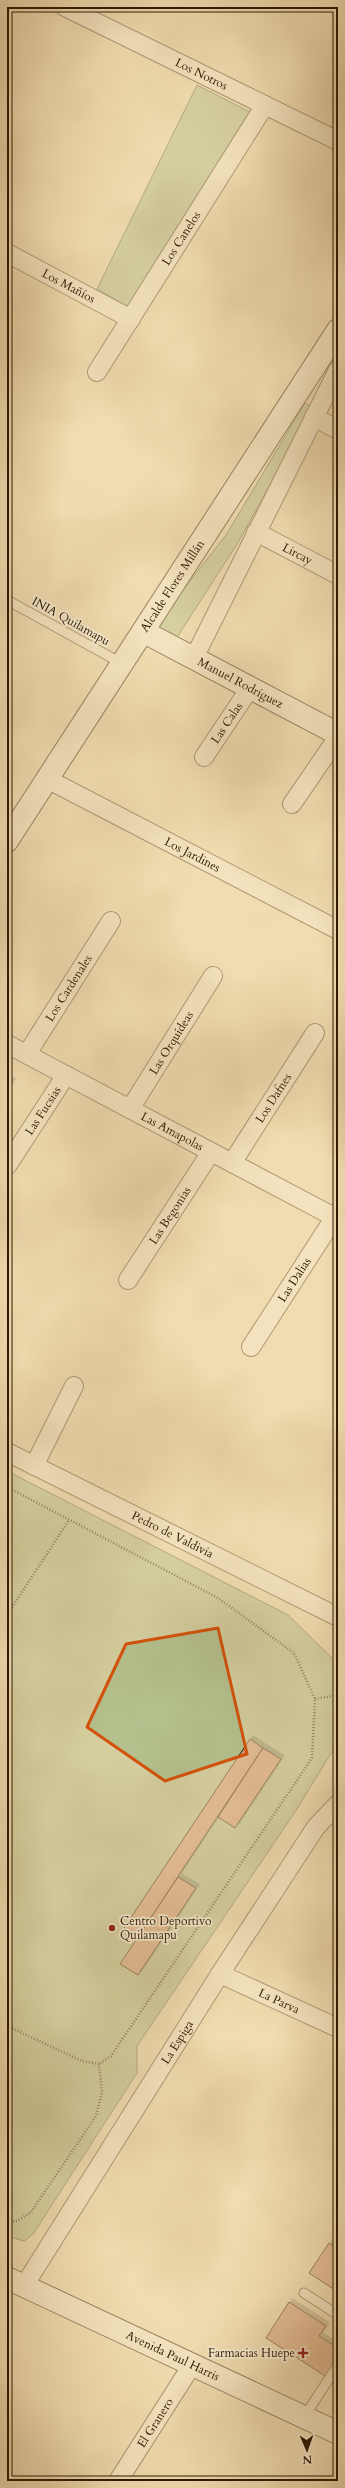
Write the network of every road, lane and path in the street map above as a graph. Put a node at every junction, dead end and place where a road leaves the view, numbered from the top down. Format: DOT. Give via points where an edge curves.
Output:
graph roads {
  1 [pos="65,7"];
  2 [pos="265,105"];
  3 [pos="336,134"];
  4 [pos="7,253"];
  5 [pos="131,319"];
  6 [pos="338,330"];
  7 [pos="338,370"];
  8 [pos="97,372"];
  9 [pos="314,417"];
  10 [pos="338,430"];
  11 [pos="256,532"];
  12 [pos="338,575"];
  13 [pos="7,600"];
  14 [pos="144,632"];
  15 [pos="194,658"];
  16 [pos="123,664"];
  17 [pos="250,688"];
  18 [pos="338,735"];
  19 [pos="204,757"];
  20 [pos="47,779"];
  21 [pos="292,804"];
  22 [pos="7,841"];
  23 [pos="111,921"];
  24 [pos="338,930"];
  25 [pos="213,976"];
  26 [pos="315,1033"];
  27 [pos="7,1044"];
  28 [pos="27,1054"];
  29 [pos="66,1075"];
  30 [pos="130,1109"];
  31 [pos="211,1152"];
  32 [pos="232,1163"];
  33 [pos="7,1166"];
  34 [pos="337,1216"];
  35 [pos="128,1280"];
  36 [pos="251,1347"];
  37 [pos="74,1386"];
  38 [pos="7,1452"];
  39 [pos="34,1466"];
  40 [pos="7,1487"];
  41 [pos="69,1520"];
  42 [pos="7,1615"];
  43 [pos="338,1617"];
  44 [pos="338,1695"];
  45 [pos="315,1699"];
  46 [pos="338,1804"];
  47 [pos="220,1974"];
  48 [pos="7,2026"];
  49 [pos="338,2028"];
  50 [pos="99,2064"];
  51 [pos="7,2222"];
  52 [pos="16,2282"];
  53 [pos="304,2293"];
  54 [pos="338,2315"];
  55 [pos="192,2364"];
  56 [pos="338,2365"];
  57 [pos="304,2417"];
  58 [pos="338,2433"];
  59 [pos="118,2481"];
  1 -- 2 [label="street, Los Notros"];
  2 -- 3 [label="street, Los Notros"];
  2 -- 5 [label="street, Los Canelos"];
  4 -- 5 [label="street, Los Mañíos"];
  5 -- 8 [label="street, Los Canelos"];
  6 -- 14 [label="street, Alcalde Flores Millán"];
  7 -- 9 [label="street"];
  9 -- 10 [label="street"];
  9 -- 11 [label="street"];
  11 -- 12 [label="street, Lircay"];
  11 -- 15 [label="street"];
  13 -- 16 [label="lane, INIA Quilamapu"];
  14 -- 15 [label="street, Manuel Rodríguez"];
  14 -- 16 [label="street, Alcalde Flores Millán"];
  15 -- 17 [label="street, Manuel Rodríguez"];
  16 -- 20 [label="street, Alcalde Flores Millán"];
  17 -- 18 [label="street, Manuel Rodríguez"];
  17 -- 19 [label="street, Las Calas"];
  18 -- 21 [label="street"];
  20 -- 22 [label="street, Alcalde Flores Millán"];
  20 -- 24 [label="street, Los Jardines"];
  23 -- 28 [label="street, Los Cardenales"];
  25 -- 30 [label="street, Las Orquídeas"];
  26 -- 32 [label="street, Los Dafnes"];
  27 -- 28 [label="street, Las Amapolas"];
  28 -- 29 [label="street, Las Amapolas"];
  29 -- 30 [label="street, Las Amapolas"];
  29 -- 33 [label="street, Las Fucsias"];
  30 -- 31 [label="street, Las Amapolas"];
  31 -- 32 [label="street, Las Amapolas"];
  31 -- 35 [label="street, Las Begonias"];
  32 -- 34 [label="street, Las Amapolas"];
  34 -- 36 [label="street, Las Dalias"];
  37 -- 39 [label="street"];
  38 -- 39 [label="street, Pedro de Valdivia"];
  39 -- 43 [label="street, Pedro de Valdivia"];
  40 -- 41 [label="path"];
  41 -- 42 [label="path"];
  41 -- 45 [label="path" via="218,1598 294,1653"];
  44 -- 45 [label="path"];
  45 -- 50 [label="path" via="312,1758 126,2037 111,2056"];
  46 -- 47 [label="street, La Espiga" via="316,1828"];
  47 -- 49 [label="street, La Parva"];
  47 -- 52 [label="street, La Espiga"];
  48 -- 50 [label="path" via="82,2061"];
  50 -- 51 [label="path" via="102,2092 96,2116 32,2212 17,2221"];
  52 -- 55 [label="street, Avenida Paul Harris"];
  53 -- 54 [label="lane"];
  55 -- 57 [label="street, Avenida Paul Harris"];
  55 -- 59 [label="street, El Granero"];
  56 -- 57 [label="lane"];
  57 -- 58 [label="street, Avenida Paul Harris"];
}
